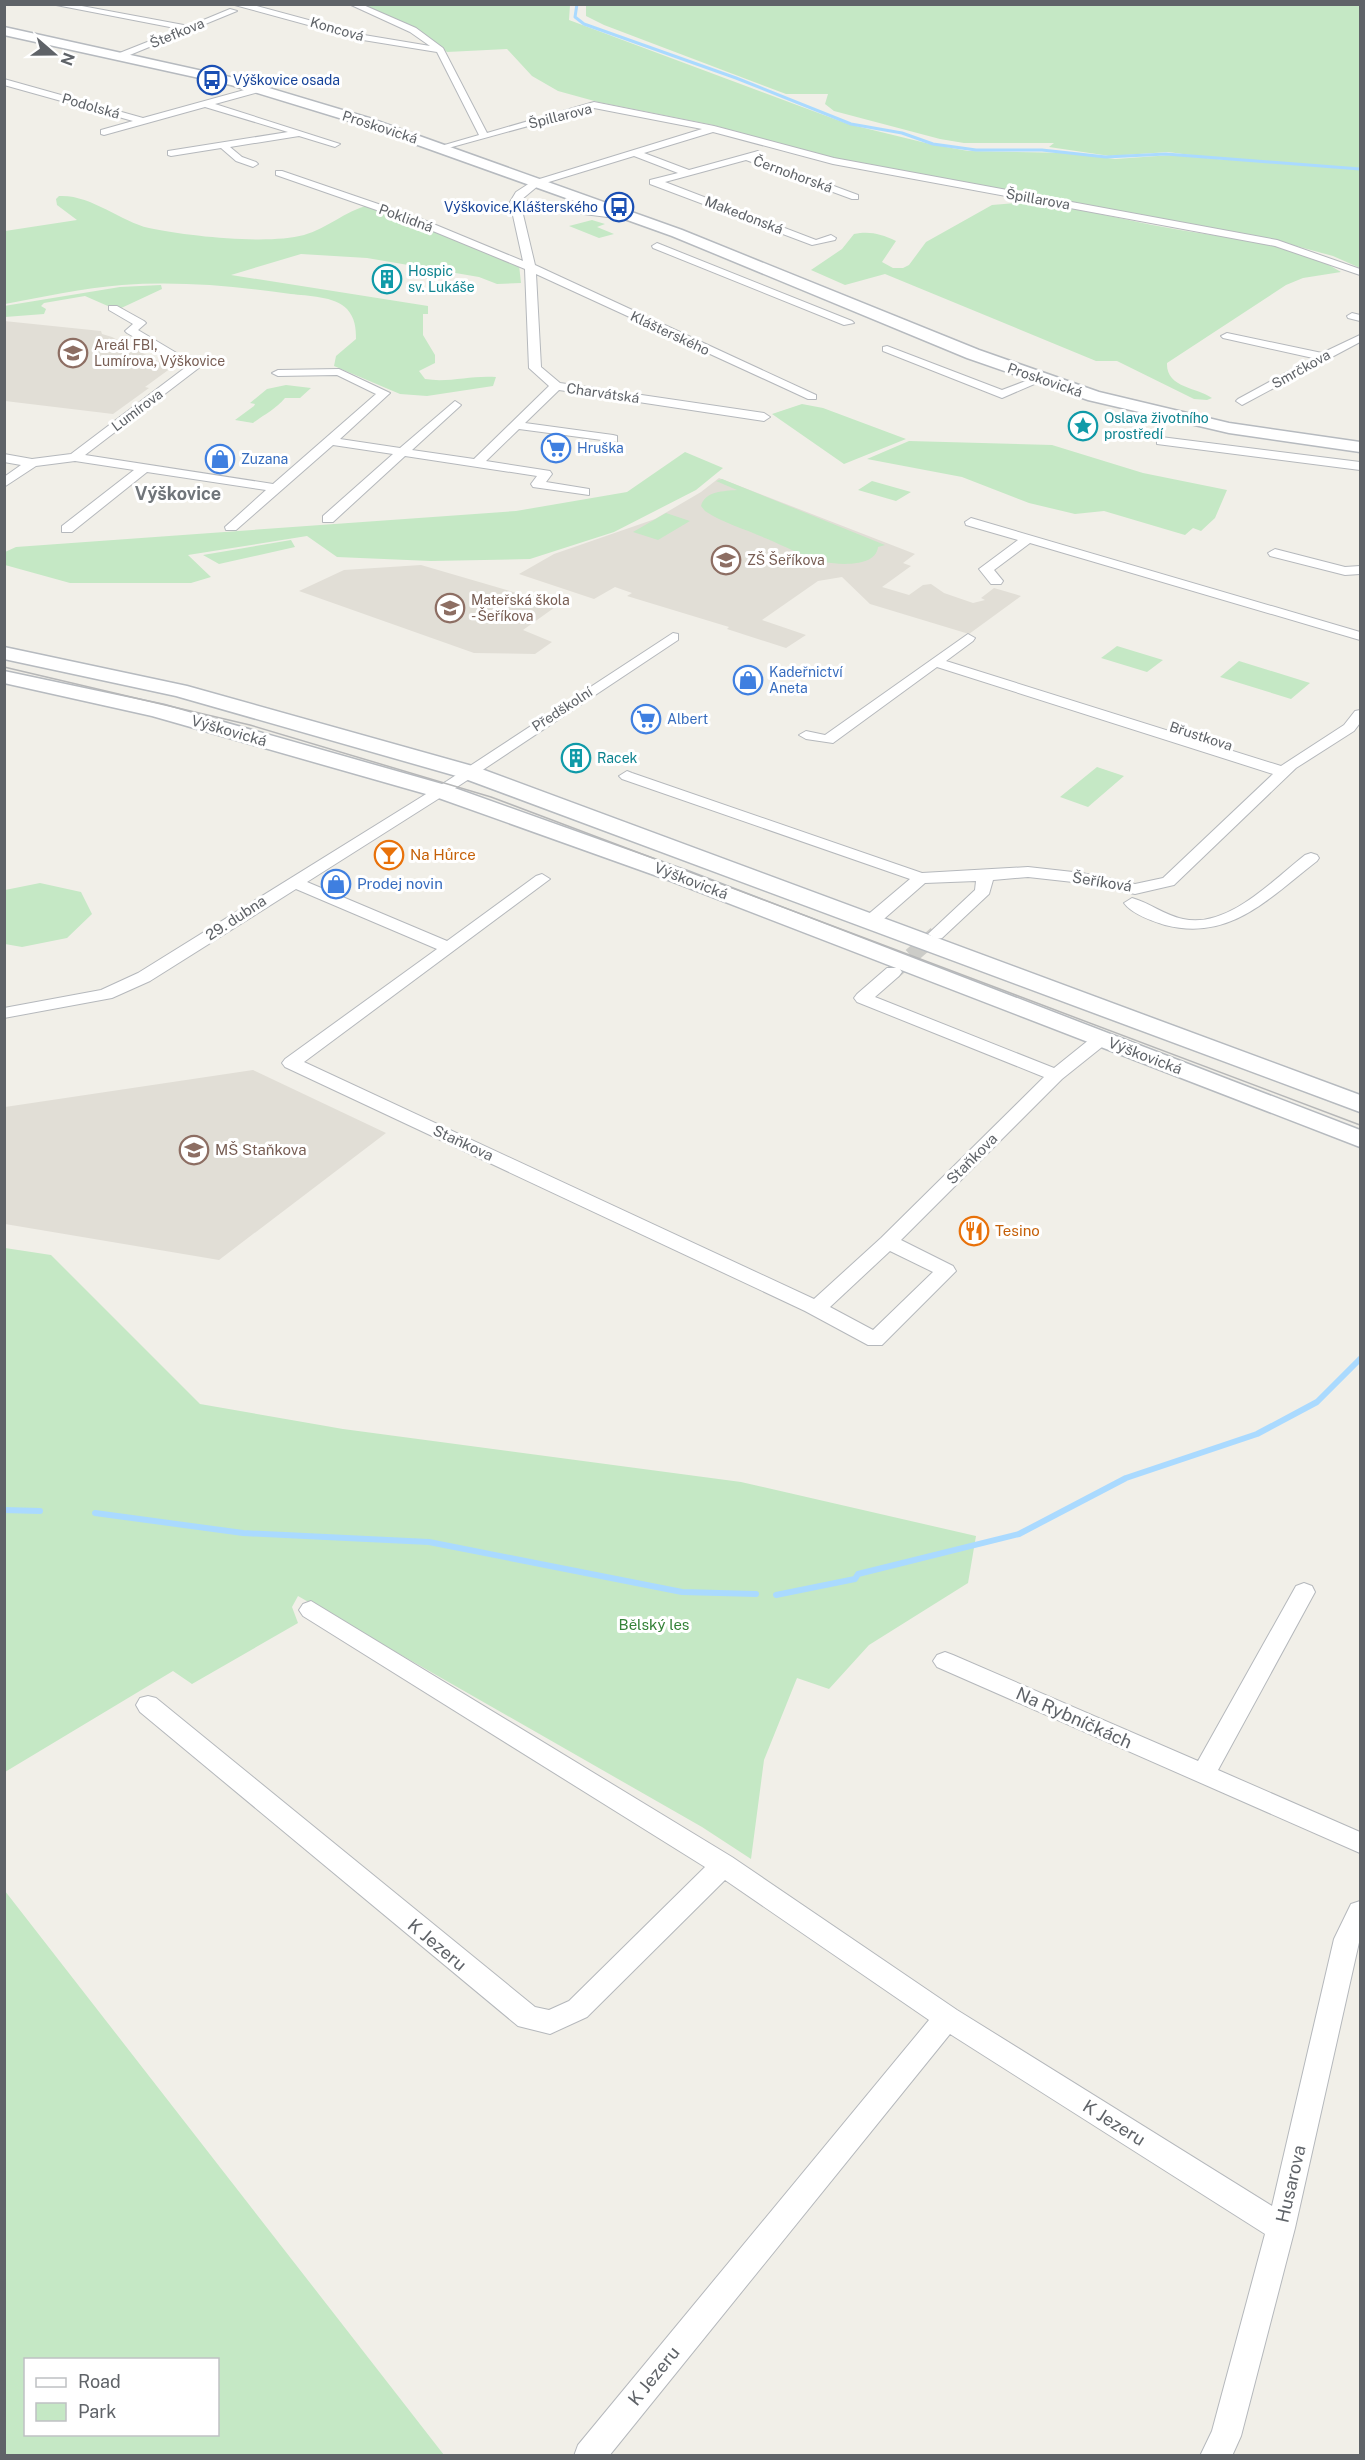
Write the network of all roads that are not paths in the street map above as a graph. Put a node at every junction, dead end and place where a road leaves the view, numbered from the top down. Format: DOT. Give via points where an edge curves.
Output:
graph roads {
  1 [pos="55,4"];
  2 [pos="353,4"];
  3 [pos="234,8"];
  4 [pos="188,28"];
  5 [pos="4,32"];
  6 [pos="440,50"];
  7 [pos="120,56"];
  8 [pos="4,82"];
  9 [pos="259,89"];
  10 [pos="205,104"];
  11 [pos="142,121"];
  12 [pos="502,121"];
  13 [pos="522,125"];
  14 [pos="714,129"];
  15 [pos="104,132"];
  16 [pos="299,133"];
  17 [pos="484,136"];
  18 [pos="335,144"];
  19 [pos="222,145"];
  20 [pos="783,147"];
  21 [pos="444,148"];
  22 [pos="171,153"];
  23 [pos="635,153"];
  24 [pos="746,157"];
  25 [pos="253,164"];
  26 [pos="279,173"];
  27 [pos="688,173"];
  28 [pos="656,182"];
  29 [pos="536,183"];
  30 [pos="644,185"];
  31 [pos="855,192"];
  32 [pos="516,202"];
  33 [pos="631,217"];
  34 [pos="831,238"];
  35 [pos="657,246"];
  36 [pos="744,262"];
  37 [pos="530,267"];
  38 [pos="716,270"];
  39 [pos="1360,272"];
  40 [pos="113,308"];
  41 [pos="848,324"];
  42 [pos="1227,336"];
  43 [pos="1360,338"];
  44 [pos="887,349"];
  45 [pos="1323,357"];
  46 [pos="278,373"];
  47 [pos="1040,379"];
  48 [pos="556,386"];
  49 [pos="812,397"];
  50 [pos="1242,401"];
  51 [pos="455,405"];
  52 [pos="764,417"];
  53 [pos="516,425"];
  54 [pos="614,439"];
  55 [pos="330,441"];
  56 [pos="1161,441"];
  57 [pos="1360,448"];
  58 [pos="403,452"];
  59 [pos="4,458"];
  60 [pos="75,458"];
  61 [pos="32,463"];
  62 [pos="477,463"];
  63 [pos="1357,465"];
  64 [pos="144,468"];
  65 [pos="4,483"];
  66 [pos="276,488"];
  67 [pos="585,492"];
  68 [pos="328,519"];
  69 [pos="971,522"];
  70 [pos="231,527"];
  71 [pos="67,529"];
  72 [pos="1027,538"];
  73 [pos="1275,553"];
  74 [pos="1360,570"];
  75 [pos="996,581"];
  76 [pos="1360,636"];
  77 [pos="673,637"];
  78 [pos="968,638"];
  79 [pos="4,653"];
  80 [pos="936,662"];
  81 [pos="4,677"];
  82 [pos="1360,714"];
  83 [pos="1355,729"];
  84 [pos="806,735"];
  85 [pos="1287,769"];
  86 [pos="627,776"];
  87 [pos="454,782"];
  88 [pos="1311,858"];
  89 [pos="985,876"];
  90 [pos="921,878"];
  91 [pos="542,879"];
  92 [pos="293,882"];
  93 [pos="1133,896"];
  94 [pos="871,921"];
  95 [pos="936,934"];
  96 [pos="449,948"];
  97 [pos="893,972"];
  98 [pos="4,1013"];
  99 [pos="1101,1039"];
  100 [pos="1056,1075"];
  101 [pos="1360,1104"];
  102 [pos="1360,1139"];
  103 [pos="888,1242"];
  104 [pos="812,1306"];
  105 [pos="1304,1592"];
  106 [pos="311,1610"];
  107 [pos="945,1661"];
  108 [pos="148,1705"];
  109 [pos="1203,1774"];
  110 [pos="1360,1843"];
  111 [pos="723,1864"];
  112 [pos="1360,1912"];
  113 [pos="947,2018"];
  114 [pos="1281,2228"];
  115 [pos="589,2456"];
  116 [pos="1215,2456"];
  1 -- 4 [label="street"];
  2 -- 6 [label="street" via="413,30"];
  3 -- 4 [label="street, Štefkova"];
  3 -- 6 [label="street, Koncová" via="301,18 408,48"];
  4 -- 7 [label="street, Štefkova"];
  5 -- 7 [label="street, Proskovická"];
  6 -- 17 [label="street" via="450,74 477,115"];
  7 -- 9 [label="street, Proskovická"];
  8 -- 11 [label="street, Podolská"];
  9 -- 10 [label="street, Podolská"];
  9 -- 21 [label="street, Proskovická"];
  10 -- 11 [label="street, Podolská"];
  10 -- 16 [label="street"];
  11 -- 15 [label="street, Podolská"];
  12 -- 13 [label="street"];
  13 -- 14 [label="street, Špillarova" via="594,105"];
  13 -- 17 [label="street, Špillarova"];
  14 -- 20 [label="street, Špillarova"];
  14 -- 23 [label="street"];
  16 -- 18 [label="street"];
  16 -- 19 [label="street"];
  17 -- 21 [label="street, Špillarova"];
  19 -- 22 [label="street"];
  19 -- 25 [label="street" via="239,159"];
  20 -- 24 [label="street"];
  20 -- 39 [label="street, Špillarova" via="834,161 1277,243"];
  21 -- 29 [label="street, Proskovická"];
  23 -- 27 [label="street"];
  23 -- 29 [label="street"];
  24 -- 27 [label="street"];
  24 -- 31 [label="street, Černohorská" via="840,191"];
  26 -- 37 [label="street, Poklidná" via="415,220"];
  27 -- 28 [label="street"];
  28 -- 30 [label="street"];
  28 -- 34 [label="street, Makedonská" via="816,243"];
  29 -- 32 [label="street" via="519,194"];
  29 -- 33 [label="street, Proskovická"];
  32 -- 33 [label="street"];
  32 -- 37 [label="street, Charvátská"];
  33 -- 36 [label="street, Proskovická"];
  35 -- 38 [label="street"];
  36 -- 38 [label="street"];
  36 -- 47 [label="street, Proskovická"];
  37 -- 48 [label="street, Charvátská" via="535,368"];
  37 -- 49 [label="street, Klášterského"];
  38 -- 41 [label="street"];
  40 -- 60 [label="street, Lumírova" via="140,323 131,331 194,367"];
  42 -- 45 [label="street"];
  43 -- 45 [label="street, Smrčkova"];
  44 -- 47 [label="street" via="1002,394"];
  45 -- 50 [label="street, Smrčkova"];
  46 -- 55 [label="street" via="339,372 384,393"];
  47 -- 57 [label="street, Proskovická" via="1173,417"];
  48 -- 52 [label="street, Charvátská"];
  48 -- 53 [label="street"];
  51 -- 58 [label="street"];
  53 -- 54 [label="street"];
  53 -- 62 [label="street"];
  55 -- 58 [label="street"];
  55 -- 66 [label="street"];
  56 -- 63 [label="street, Proskovická"];
  57 -- 63 [label="street, Proskovická"];
  58 -- 62 [label="street"];
  58 -- 68 [label="street"];
  59 -- 61 [label="street"];
  60 -- 61 [label="street"];
  60 -- 64 [label="street"];
  61 -- 65 [label="street"];
  62 -- 67 [label="street" via="546,474 537,484"];
  64 -- 66 [label="street"];
  64 -- 71 [label="street"];
  66 -- 70 [label="street"];
  69 -- 72 [label="street"];
  72 -- 75 [label="street" via="986,568"];
  72 -- 76 [label="street"];
  73 -- 74 [label="street" via="1345,572"];
  77 -- 87 [label="street, Předškolní"];
  78 -- 80 [label="street"];
  79 -- 87 [label="street, Výškovická" via="180,690"];
  80 -- 84 [label="street" via="828,740"];
  80 -- 85 [label="street, Břustkova"];
  81 -- 87 [label="street, Výškovická"];
  82 -- 83 [label="street, Šeříková"];
  83 -- 85 [label="street, Šeříková"];
  85 -- 93 [label="street, Šeříková" via="1168,882"];
  86 -- 90 [label="street"];
  87 -- 92 [label="street, 29. dubna"];
  87 -- 94 [label="street, Výškovická"];
  87 -- 99 [label="street, Výškovická" via="679,876"];
  88 -- 93 [label="street" via="1225,921 1206,926 1188,927 1163,921"];
  89 -- 90 [label="street, Šeříková"];
  89 -- 93 [label="street, Šeříková" via="1028,872 1082,878"];
  89 -- 95 [label="street" via="983,891"];
  90 -- 94 [label="street"];
  91 -- 96 [label="street, Staňkova"];
  92 -- 96 [label="street"];
  92 -- 98 [label="street, 29. dubna" via="144,977 106,994"];
  94 -- 101 [label="street, Výškovická"];
  96 -- 104 [label="street, Staňkova" via="291,1063"];
  97 -- 100 [label="street" via="863,998"];
  99 -- 100 [label="street"];
  99 -- 102 [label="street, Výškovická"];
  100 -- 103 [label="street, Staňkova"];
  103 -- 104 [label="street, Staňkova" via="817,1308"];
  103 -- 104 [label="street, Staňkova" via="946,1271 875,1340"];
  105 -- 109 [label="street"];
  106 -- 111 [label="street, K Jezeru"];
  107 -- 109 [label="street, Na Rybníčkách"];
  108 -- 111 [label="street, K Jezeru" via="528,2018 550,2022 578,2009"];
  109 -- 110 [label="street, Na Rybníčkách"];
  111 -- 113 [label="street, K Jezeru"];
  112 -- 114 [label="street, Husarova" via="1347,1939"];
  113 -- 114 [label="street, K Jezeru"];
  113 -- 115 [label="street, K Jezeru"];
  114 -- 116 [label="street, Husarova" via="1226,2436"];
}
